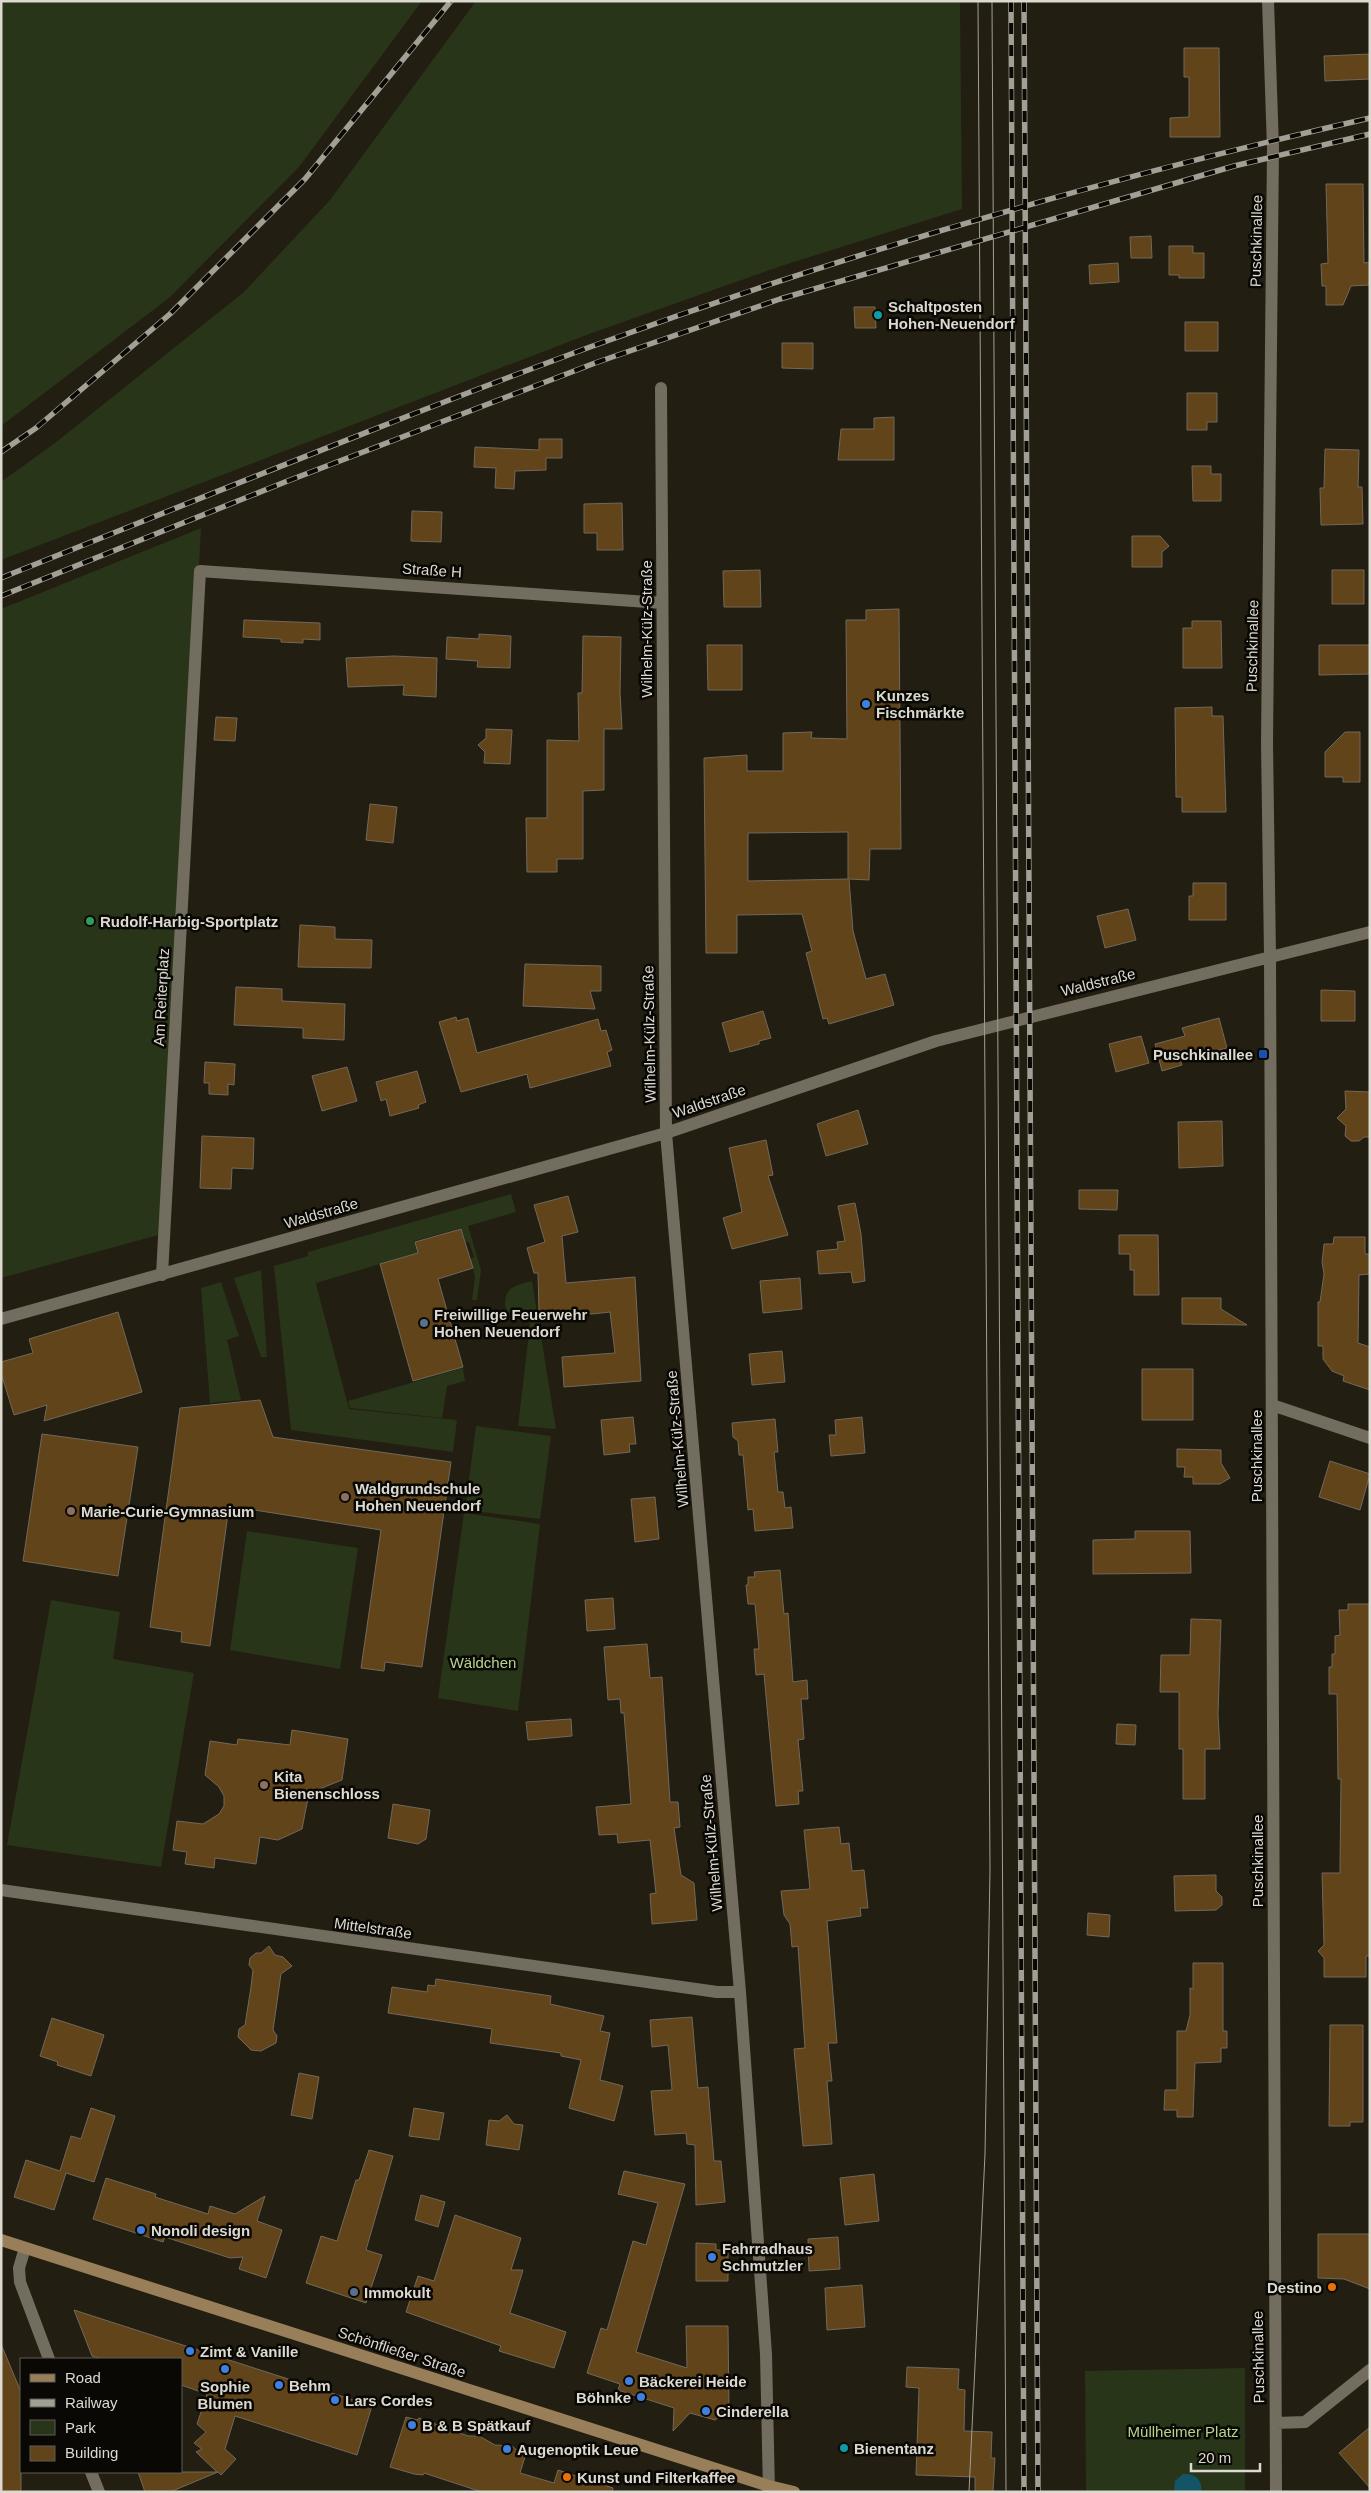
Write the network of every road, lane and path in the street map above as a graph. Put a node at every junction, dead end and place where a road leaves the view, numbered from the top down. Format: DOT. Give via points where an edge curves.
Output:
graph roads {
  1 [pos="1268,1"];
  2 [pos="661,388"];
  3 [pos="200,571"];
  4 [pos="662,603"];
  5 [pos="1370,932"];
  6 [pos="1270,956"];
  7 [pos="666,1133"];
  8 [pos="162,1275"];
  9 [pos="1,1319"];
  10 [pos="1272,1405"];
  11 [pos="1370,1438"];
  12 [pos="1,1890"];
  13 [pos="740,1992"];
  14 [pos="1,2240"];
  15 [pos="25,2248"];
  16 [pos="49,2358"];
  17 [pos="1370,2370"];
  18 [pos="1276,2423"];
  19 [pos="91,2473"];
  20 [pos="769,2489"];
  21 [pos="99,2492"];
  22 [pos="794,2492"];
  23 [pos="1276,2492"];
  1 -- 6 [label="street, Puschkinallee" via="1273,148 1267,743"];
  2 -- 4 [label="street, Wilhelm-Külz-Straße"];
  3 -- 4 [label="street, Straße H"];
  3 -- 8 [label="street, Am Reiterplatz"];
  4 -- 7 [label="street, Wilhelm-Külz-Straße"];
  5 -- 6 [label="street, Waldstraße"];
  6 -- 7 [label="street, Waldstraße" via="936,1041"];
  6 -- 10 [label="street, Puschkinallee"];
  7 -- 8 [label="street, Waldstraße"];
  7 -- 13 [label="street, Wilhelm-Külz-Straße"];
  8 -- 9 [label="street, Waldstraße"];
  10 -- 11 [label="street"];
  10 -- 18 [label="street, Puschkinallee"];
  12 -- 13 [label="street, Mittelstraße" via="717,1992"];
  13 -- 20 [label="street, Wilhelm-Külz-Straße" via="766,2354"];
  14 -- 15 [label="main road, Schönfließer Straße"];
  15 -- 16 [label="street" via="19,2268 20,2282"];
  15 -- 20 [label="main road, Schönfließer Straße"];
  17 -- 18 [label="street" via="1305,2422"];
  18 -- 23 [label="street, Puschkinallee"];
  19 -- 21 [label="street"];
  20 -- 22 [label="main road, Schönfließer Straße"];
}
